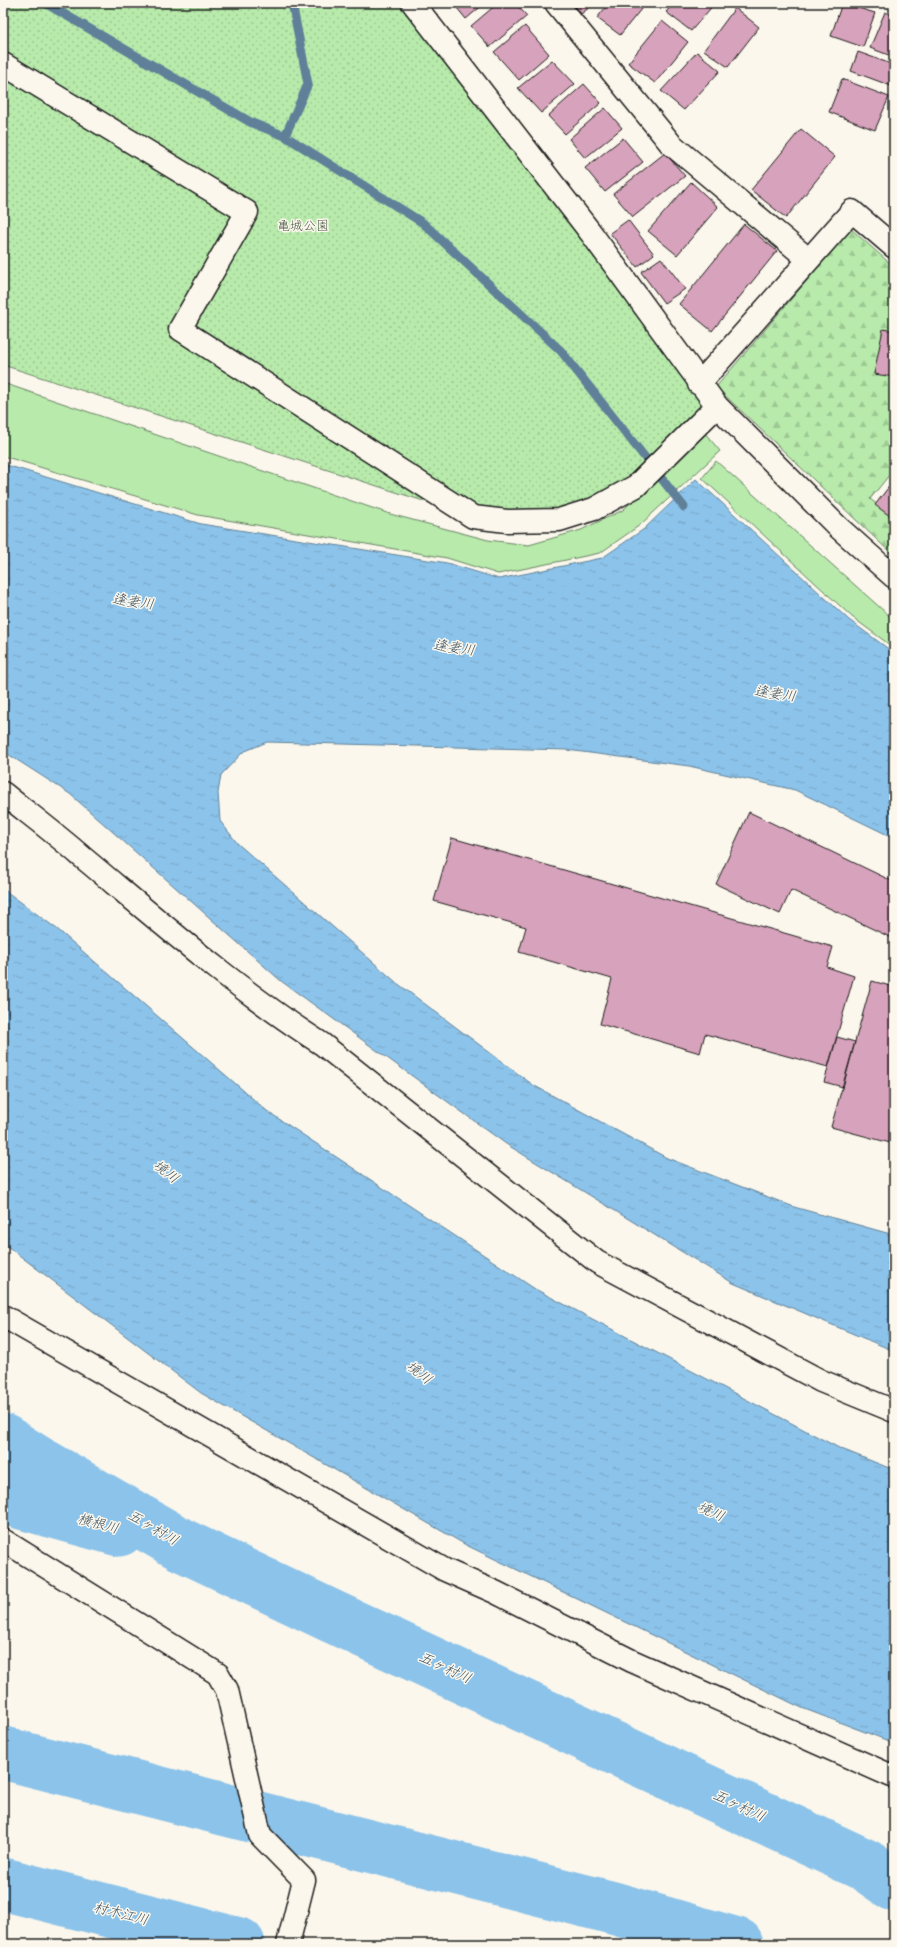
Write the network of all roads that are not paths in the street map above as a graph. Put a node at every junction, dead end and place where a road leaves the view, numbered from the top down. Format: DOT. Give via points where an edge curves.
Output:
graph roads {
  1 [pos="413,3"];
  2 [pos="556,3"];
  3 [pos="3,64"];
  4 [pos="894,247"];
  5 [pos="808,259"];
  6 [pos="699,384"];
  7 [pos="717,406"];
  8 [pos="894,577"];
  9 [pos="3,793"];
  10 [pos="3,1316"];
  11 [pos="3,1329"];
  12 [pos="47,1342"];
  13 [pos="894,1411"];
  14 [pos="3,1540"];
  15 [pos="894,1777"];
  16 [pos="288,1944"];
  1 -- 6 [label="street" via="591,233"];
  2 -- 5 [label="street" via="671,144"];
  3 -- 7 [label="street" via="247,212 180,329 473,517 507,521 559,520 594,509 636,486"];
  4 -- 5 [label="street" via="852,211"];
  5 -- 6 [label="street"];
  6 -- 7 [label="street"];
  7 -- 8 [label="street" via="838,527"];
  9 -- 13 [label="street" via="190,947 292,1025 322,1044 597,1262 821,1381"];
  10 -- 12 [label="street"];
  11 -- 12 [label="street"];
  12 -- 15 [label="street" via="445,1570 495,1592 632,1661"];
  14 -- 16 [label="street" via="218,1674 227,1690 260,1835 304,1880"];
}
